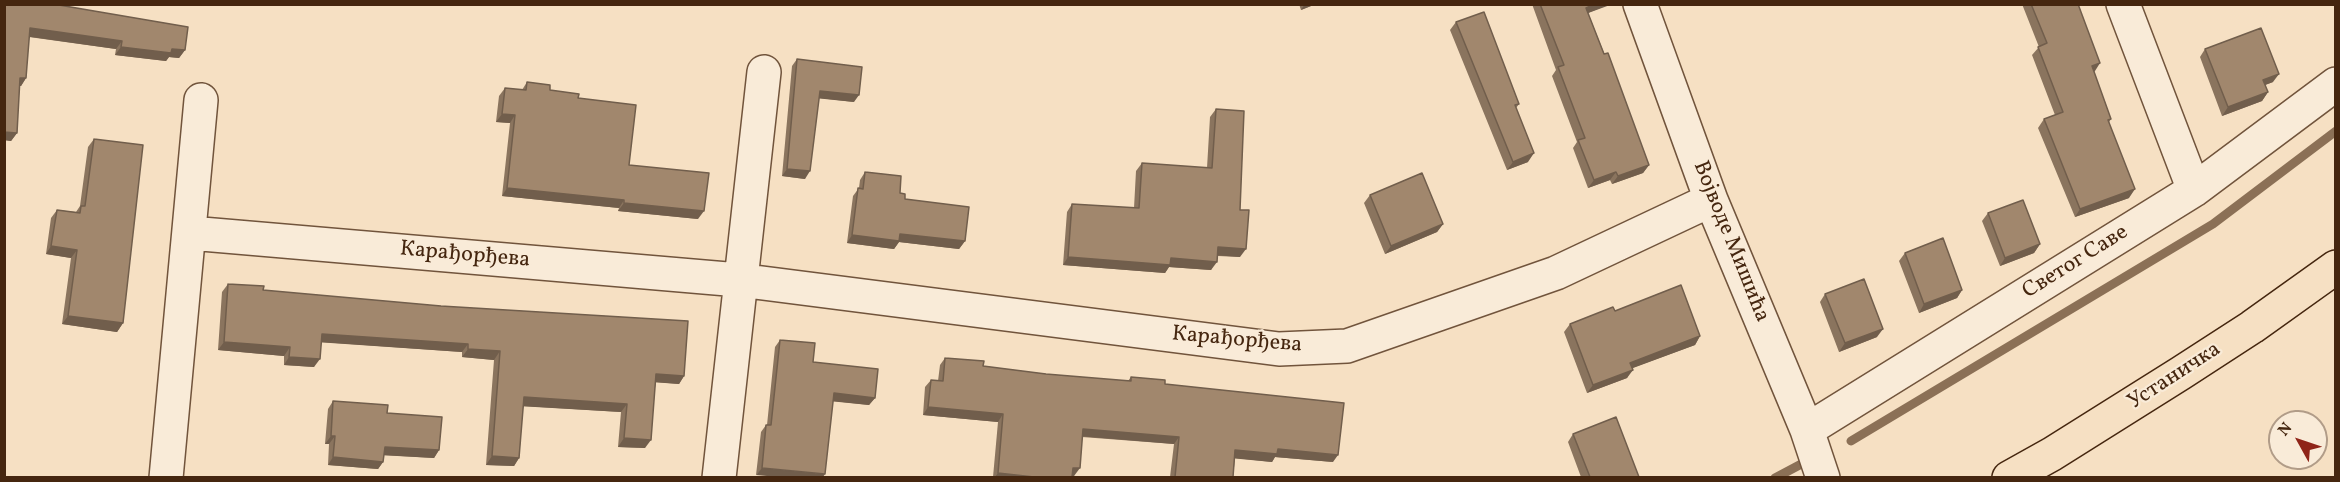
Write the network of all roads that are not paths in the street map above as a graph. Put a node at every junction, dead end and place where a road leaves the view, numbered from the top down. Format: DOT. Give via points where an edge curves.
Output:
graph roads {
  1 [pos="1641,4"];
  2 [pos="2123,4"];
  3 [pos="764,72"];
  4 [pos="2336,84"];
  5 [pos="201,100"];
  6 [pos="2194,190"];
  7 [pos="1711,200"];
  8 [pos="190,233"];
  9 [pos="2336,267"];
  10 [pos="739,280"];
  11 [pos="1807,430"];
  12 [pos="166,477"];
  13 [pos="718,477"];
  14 [pos="1823,477"];
  15 [pos="2009,477"];
  1 -- 7 [label="street, Војводе Мишића"];
  2 -- 6 [label="street"];
  3 -- 10 [label="street"];
  4 -- 6 [label="street, Светог Саве"];
  5 -- 8 [label="street"];
  6 -- 11 [label="street, Светог Саве"];
  7 -- 10 [label="street, Карађорђева" via="1556,273 1347,346 1279,349"];
  7 -- 11 [label="street, Војводе Мишића"];
  8 -- 10 [label="street, Карађорђева"];
  8 -- 12 [label="street"];
  9 -- 15 [label="main road, Устаничка" via="2145,396"];
  10 -- 13 [label="street"];
  11 -- 14 [label="street, Војводе Мишића"];
}
